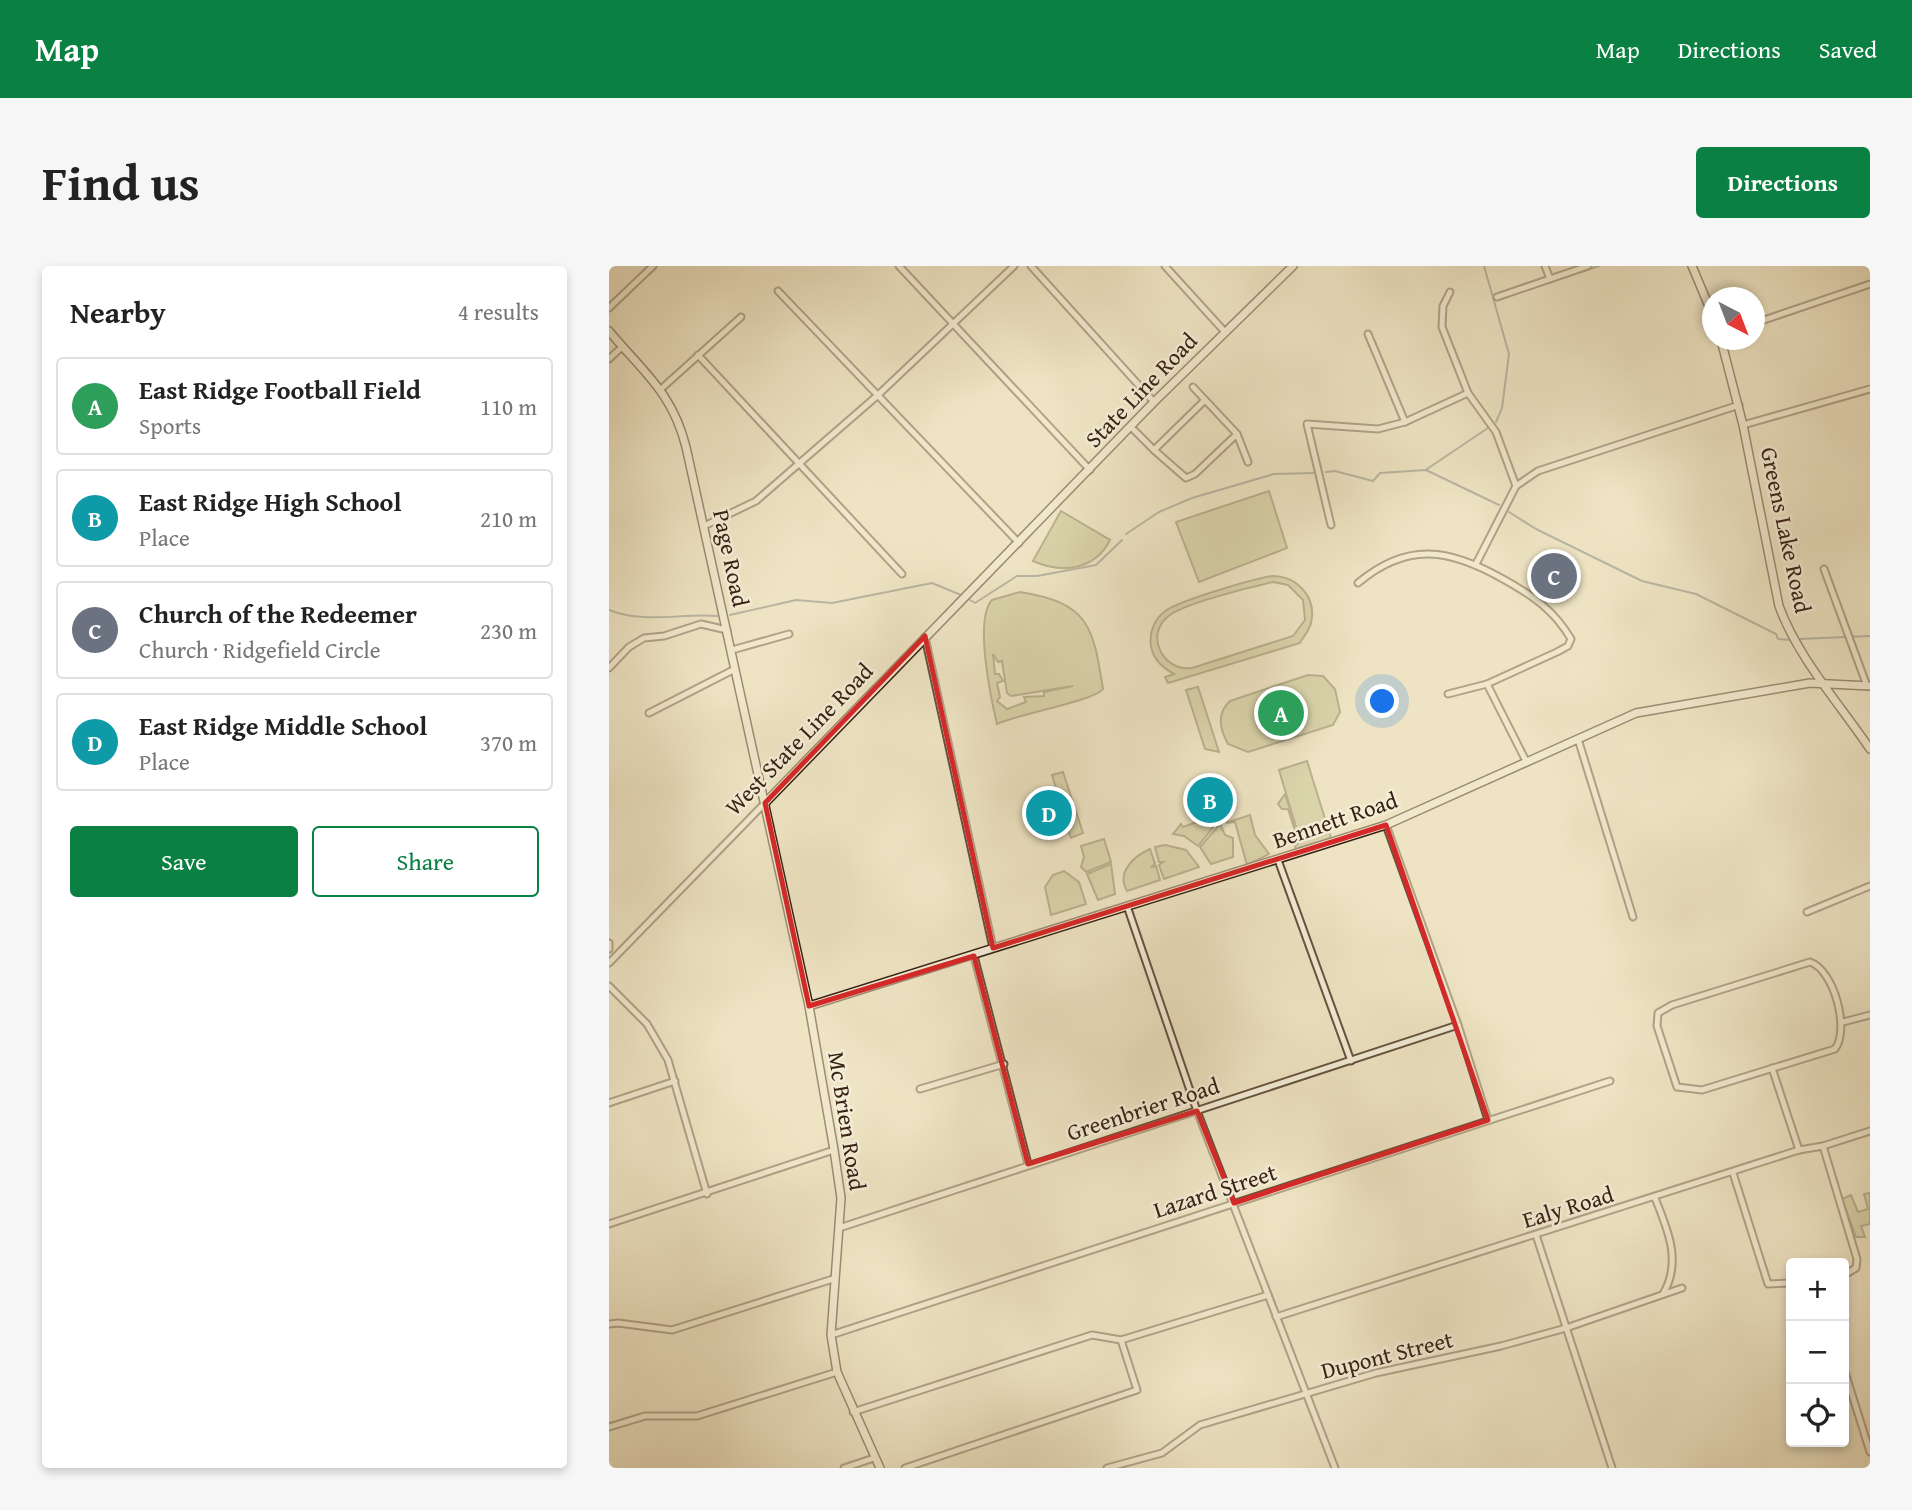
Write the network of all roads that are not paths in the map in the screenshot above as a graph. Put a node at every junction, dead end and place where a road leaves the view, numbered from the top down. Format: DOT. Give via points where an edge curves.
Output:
graph roads {
  1 [pos="653,266"];
  2 [pos="899,266"];
  3 [pos="1014,266"];
  4 [pos="1031,266"];
  5 [pos="1165,266"];
  6 [pos="1293,266"];
  7 [pos="1545,266"];
  8 [pos="1588,266"];
  9 [pos="1692,266"];
  10 [pos="1550,279"];
  11 [pos="1870,284"];
  12 [pos="1702,290"];
  13 [pos="778,291"];
  14 [pos="1450,292"];
  15 [pos="1497,297"];
  16 [pos="609,308"];
  17 [pos="741,317"];
  18 [pos="1765,320"];
  19 [pos="952,324"];
  20 [pos="609,331"];
  21 [pos="1225,332"];
  22 [pos="1369,334"];
  23 [pos="622,346"];
  24 [pos="1724,350"];
  25 [pos="698,355"];
  26 [pos="609,359"];
  27 [pos="1192,387"];
  28 [pos="661,389"];
  29 [pos="1870,389"];
  30 [pos="1468,393"];
  31 [pos="879,395"];
  32 [pos="1204,401"];
  33 [pos="1154,402"];
  34 [pos="1739,405"];
  35 [pos="1405,422"];
  36 [pos="1744,425"];
  37 [pos="1131,427"];
  38 [pos="1237,434"];
  39 [pos="1154,450"];
  40 [pos="1248,462"];
  41 [pos="799,464"];
  42 [pos="1090,470"];
  43 [pos="1516,486"];
  44 [pos="1331,525"];
  45 [pos="704,526"];
  46 [pos="1019,543"];
  47 [pos="1476,564"];
  48 [pos="1824,569"];
  49 [pos="902,574"];
  50 [pos="1358,583"];
  51 [pos="727,630"];
  52 [pos="789,634"];
  53 [pos="925,636"];
  54 [pos="732,650"];
  55 [pos="609,668"];
  56 [pos="735,669"];
  57 [pos="1825,682"];
  58 [pos="1487,684"];
  59 [pos="1868,686"];
  60 [pos="1448,694"];
  61 [pos="649,713"];
  62 [pos="1578,739"];
  63 [pos="1870,749"];
  64 [pos="1526,761"];
  65 [pos="765,803"];
  66 [pos="768,816"];
  67 [pos="1386,825"];
  68 [pos="1279,860"];
  69 [pos="1870,886"];
  70 [pos="1127,906"];
  71 [pos="1807,912"];
  72 [pos="1633,917"];
  73 [pos="609,943"];
  74 [pos="993,948"];
  75 [pos="609,949"];
  76 [pos="974,956"];
  77 [pos="609,964"];
  78 [pos="609,986"];
  79 [pos="809,1006"];
  80 [pos="1870,1015"];
  81 [pos="1843,1022"];
  82 [pos="1458,1025"];
  83 [pos="1351,1061"];
  84 [pos="1003,1064"];
  85 [pos="1772,1068"];
  86 [pos="675,1081"];
  87 [pos="1610,1081"];
  88 [pos="921,1089"];
  89 [pos="609,1103"];
  90 [pos="1197,1111"];
  91 [pos="1488,1120"];
  92 [pos="1870,1131"];
  93 [pos="1823,1146"];
  94 [pos="834,1150"];
  95 [pos="1799,1150"];
  96 [pos="1028,1164"];
  97 [pos="1733,1173"];
  98 [pos="707,1194"];
  99 [pos="1655,1198"];
  100 [pos="1234,1203"];
  101 [pos="609,1224"];
  102 [pos="839,1228"];
  103 [pos="1536,1235"];
  104 [pos="1849,1272"];
  105 [pos="833,1279"];
  106 [pos="1786,1283"];
  107 [pos="1682,1288"];
  108 [pos="1268,1294"];
  109 [pos="1663,1295"];
  110 [pos="1276,1317"];
  111 [pos="609,1324"];
  112 [pos="1566,1328"];
  113 [pos="831,1335"];
  114 [pos="1121,1340"];
  115 [pos="837,1372"];
  116 [pos="1849,1384"];
  117 [pos="1307,1393"];
  118 [pos="853,1413"];
  119 [pos="609,1427"];
  120 [pos="1870,1452"];
  121 [pos="874,1458"];
  122 [pos="844,1468"];
  123 [pos="880,1468"];
  124 [pos="905,1468"];
  125 [pos="1107,1468"];
  126 [pos="1335,1468"];
  127 [pos="1612,1468"];
  1 -- 16 [label="street"];
  2 -- 19 [label="street"];
  3 -- 19 [label="street"];
  4 -- 33 [label="street"];
  5 -- 21 [label="street"];
  6 -- 21 [label="street, State Line Road"];
  7 -- 10 [label="street"];
  8 -- 10 [label="street"];
  9 -- 12 [label="street"];
  10 -- 15 [label="street"];
  11 -- 18 [label="street"];
  13 -- 31 [label="street"];
  14 -- 30 [label="street" via="1443,306 1442,327"];
  17 -- 25 [label="street"];
  19 -- 31 [label="street"];
  19 -- 42 [label="street"];
  20 -- 23 [label="street, Page Road"];
  21 -- 33 [label="street, State Line Road"];
  22 -- 35 [label="street"];
  23 -- 26 [label="street"];
  23 -- 28 [label="street, Page Road"];
  24 -- 34 [label="street, Greens Lake Road"];
  25 -- 28 [label="street"];
  25 -- 41 [label="street"];
  27 -- 32 [label="street"];
  28 -- 45 [label="street, Page Road" via="680,424"];
  29 -- 36 [label="street"];
  30 -- 35 [label="street"];
  30 -- 43 [label="street" via="1496,432"];
  31 -- 41 [label="street"];
  31 -- 46 [label="street"];
  32 -- 38 [label="street"];
  32 -- 39 [label="street"];
  33 -- 37 [label="street, State Line Road"];
  34 -- 36 [label="street, Greens Lake Road"];
  34 -- 43 [label="street" via="1538,471"];
  35 -- 44 [label="street" via="1378,429 1307,424"];
  36 -- 57 [label="street, Greens Lake Road" via="1779,606 1792,636"];
  37 -- 39 [label="street"];
  37 -- 42 [label="street, State Line Road"];
  38 -- 39 [label="street" via="1186,478"];
  38 -- 40 [label="street"];
  41 -- 45 [label="street" via="756,501"];
  41 -- 49 [label="street"];
  42 -- 46 [label="street, State Line Road"];
  43 -- 47 [label="street"];
  45 -- 51 [label="street, Page Road"];
  46 -- 53 [label="street, West State Line Road"];
  47 -- 50 [label="street" via="1451,554 1417,553 1378,566"];
  47 -- 58 [label="street" via="1553,611 1571,639 1557,652"];
  48 -- 59 [label="street"];
  51 -- 54 [label="street, Page Road"];
  51 -- 55 [label="street" via="701,624 644,638"];
  52 -- 54 [label="street"];
  53 -- 65 [label="street, West State Line Road"];
  53 -- 74 [label="street"];
  54 -- 56 [label="street, Page Road"];
  56 -- 61 [label="street"];
  56 -- 65 [label="street, Page Road"];
  57 -- 59 [label="street, Bennett Road"];
  57 -- 62 [label="street, Bennett Road" via="1636,713"];
  57 -- 63 [label="street, Greens Lake Road"];
  58 -- 60 [label="street"];
  58 -- 64 [label="street"];
  62 -- 64 [label="street, Bennett Road"];
  62 -- 72 [label="street"];
  64 -- 67 [label="street, Bennett Road"];
  65 -- 66 [label="street, Page Road"];
  65 -- 77 [label="street, West State Line Road"];
  66 -- 79 [label="street, Mc Brien Road"];
  67 -- 68 [label="street, Bennett Road"];
  67 -- 82 [label="street"];
  68 -- 70 [label="street, Bennett Road"];
  68 -- 83 [label="street"];
  69 -- 71 [label="street"];
  70 -- 74 [label="street, Bennett Road"];
  70 -- 90 [label="street"];
  73 -- 75 [label="street"];
  74 -- 76 [label="street, Bennett Road"];
  76 -- 79 [label="street, Bennett Road"];
  76 -- 84 [label="street"];
  78 -- 86 [label="street" via="647,1024"];
  79 -- 94 [label="street, Mc Brien Road"];
  80 -- 81 [label="street"];
  81 -- 85 [label="street" via="1835,1049"];
  81 -- 85 [label="street" via="1827,975 1810,962 1658,1013 1657,1026 1677,1087 1702,1090"];
  82 -- 83 [label="street, Greenbrier Road"];
  82 -- 91 [label="street"];
  83 -- 90 [label="street, Greenbrier Road"];
  84 -- 88 [label="street"];
  84 -- 96 [label="street"];
  85 -- 95 [label="street"];
  86 -- 89 [label="street"];
  86 -- 98 [label="street"];
  87 -- 91 [label="street, Lazard Street"];
  90 -- 96 [label="street, Greenbrier Road"];
  90 -- 100 [label="street"];
  91 -- 100 [label="street, Lazard Street"];
  92 -- 93 [label="street, Ealy Road"];
  93 -- 95 [label="street, Ealy Road"];
  93 -- 104 [label="street" via="1857,1259 1856,1268"];
  94 -- 98 [label="street"];
  94 -- 102 [label="street, Mc Brien Road" via="841,1198"];
  95 -- 97 [label="street, Ealy Road"];
  96 -- 102 [label="street, Greenbrier Road"];
  97 -- 99 [label="street, Ealy Road"];
  97 -- 106 [label="street" via="1768,1284"];
  98 -- 101 [label="street"];
  99 -- 103 [label="street, Ealy Road"];
  99 -- 109 [label="street" via="1674,1256 1671,1281"];
  100 -- 108 [label="street"];
  100 -- 113 [label="street, Lazard Street"];
  102 -- 105 [label="street, Mc Brien Road"];
  103 -- 110 [label="street, Ealy Road"];
  103 -- 112 [label="street"];
  105 -- 111 [label="street" via="672,1330"];
  105 -- 113 [label="street, Mc Brien Road"];
  107 -- 109 [label="street, Dupont Street"];
  108 -- 110 [label="street"];
  108 -- 114 [label="street"];
  109 -- 112 [label="street, Dupont Street"];
  110 -- 117 [label="street"];
  112 -- 117 [label="street, Dupont Street"];
  112 -- 127 [label="street"];
  113 -- 115 [label="street, Mc Brien Road"];
  114 -- 118 [label="street" via="1092,1335"];
  114 -- 124 [label="street" via="1137,1390"];
  115 -- 118 [label="street, Mc Brien Road"];
  115 -- 119 [label="street" via="698,1416 645,1416"];
  116 -- 120 [label="street"];
  117 -- 125 [label="street, Dupont Street" via="1201,1425 1162,1452"];
  117 -- 126 [label="street"];
  118 -- 121 [label="street, Mc Brien Road"];
  121 -- 122 [label="street"];
  121 -- 123 [label="street, Mc Brien Road"];
}
